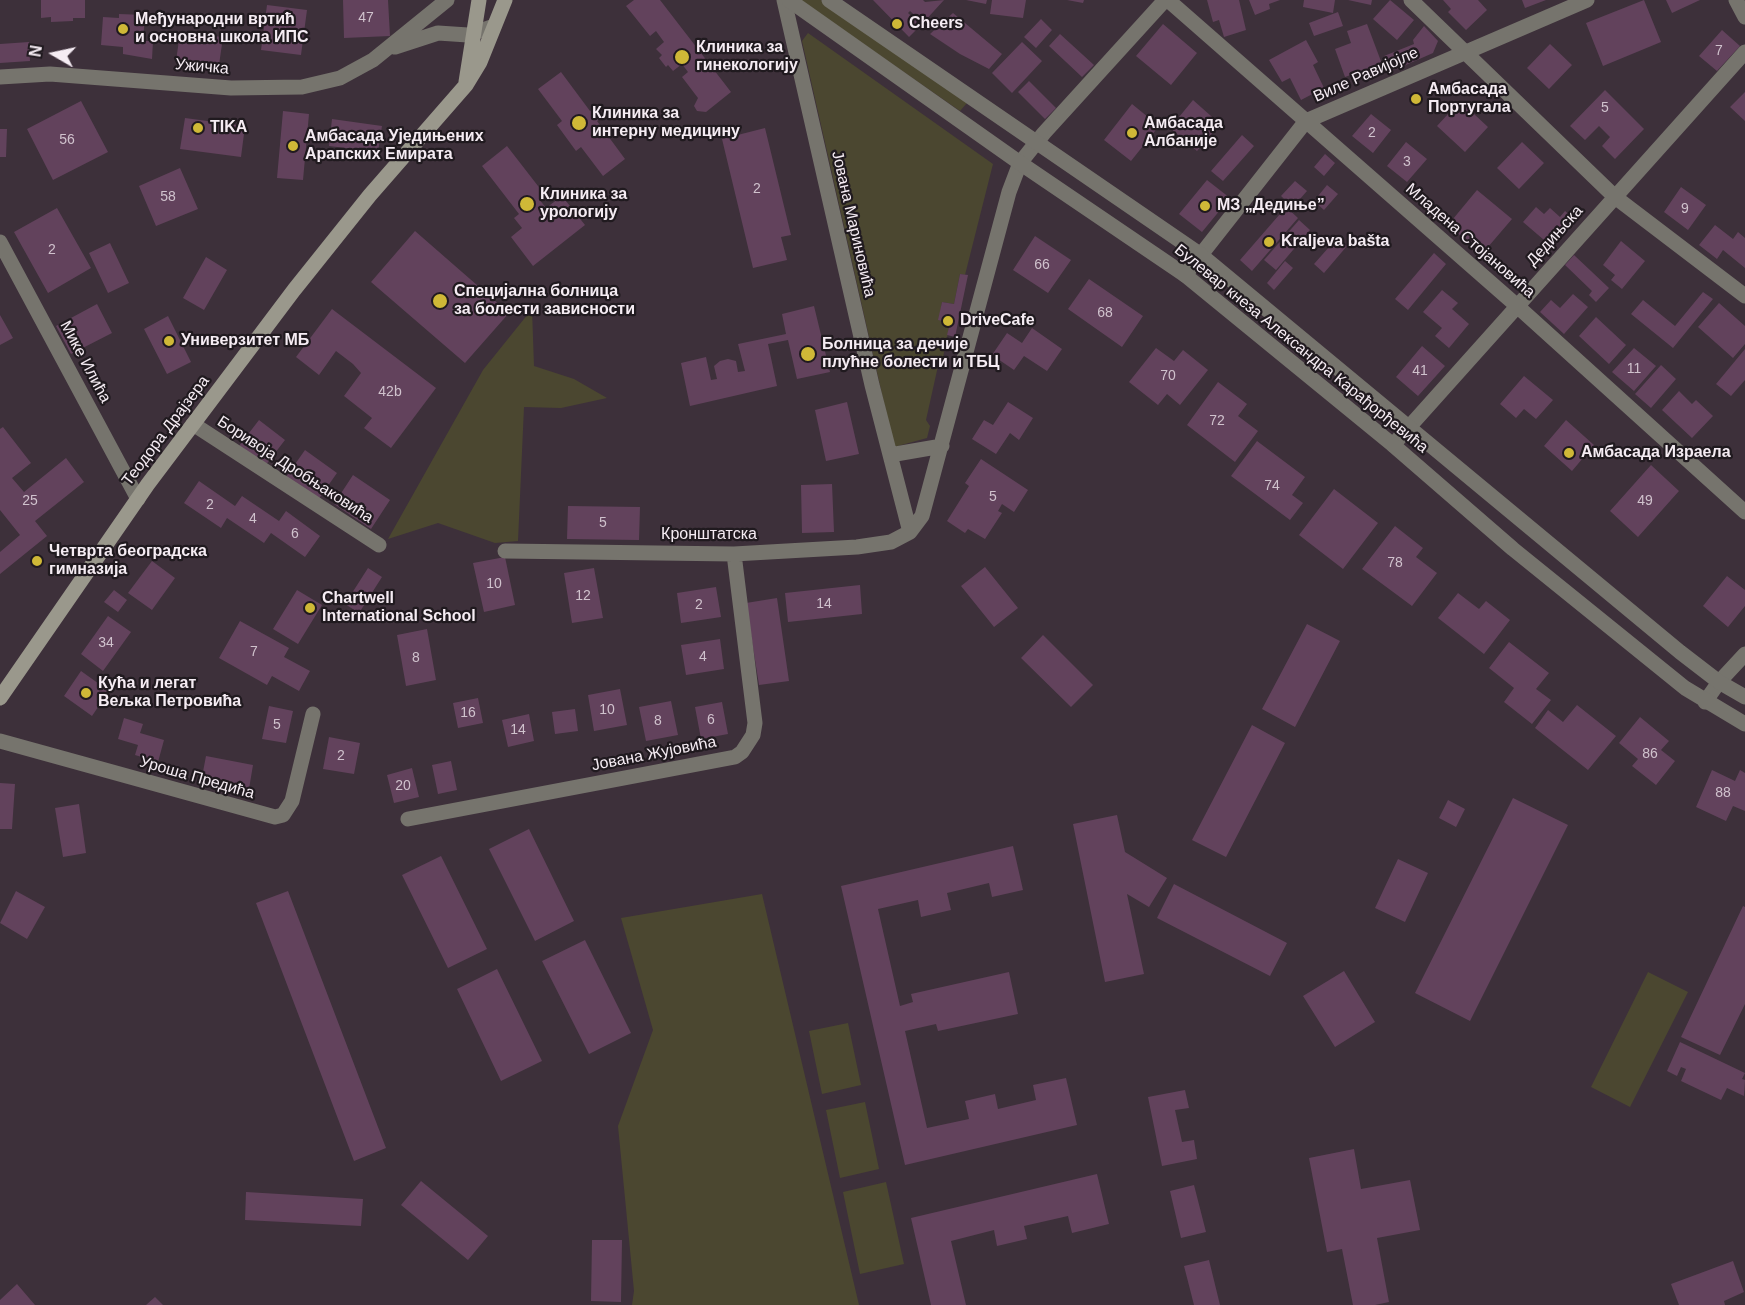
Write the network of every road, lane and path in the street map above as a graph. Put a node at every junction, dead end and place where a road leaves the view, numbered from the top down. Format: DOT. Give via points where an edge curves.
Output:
graph roads {
  1 [pos="447,0"];
  2 [pos="479,0"];
  3 [pos="505,0"];
  4 [pos="784,0"];
  5 [pos="789,0"];
  6 [pos="829,0"];
  7 [pos="1167,0"];
  8 [pos="1411,0"];
  9 [pos="1587,0"];
  10 [pos="1736,0"];
  11 [pos="1745,17"];
  12 [pos="494,26"];
  13 [pos="472,35"];
  14 [pos="392,48"];
  15 [pos="1464,52"];
  16 [pos="1745,52"];
  17 [pos="0,77"];
  18 [pos="466,85"];
  19 [pos="1306,122"];
  20 [pos="1035,143"];
  21 [pos="1020,163"];
  22 [pos="1615,197"];
  23 [pos="0,242"];
  24 [pos="1201,255"];
  25 [pos="6,268"];
  26 [pos="1185,275"];
  27 [pos="1745,296"];
  28 [pos="1516,305"];
  29 [pos="193,424"];
  30 [pos="1410,427"];
  31 [pos="1393,445"];
  32 [pos="942,446"];
  33 [pos="890,455"];
  34 [pos="138,499"];
  35 [pos="1745,512"];
  36 [pos="910,532"];
  37 [pos="379,545"];
  38 [pos="505,551"];
  39 [pos="734,555"];
  40 [pos="1745,654"];
  41 [pos="1719,682"];
  42 [pos="1745,697"];
  43 [pos="0,698"];
  44 [pos="1705,702"];
  45 [pos="313,714"];
  46 [pos="1745,724"];
  47 [pos="0,741"];
  48 [pos="408,819"];
  1 -- 14 [label="street, Ужичка"];
  2 -- 13 [label="main road"];
  3 -- 12 [label="main road, Теодора Драјзера"];
  4 -- 33 [label="street, Јована Мариновића"];
  5 -- 21 [label="street, Булевар кнеза Александра Карађорђевића"];
  6 -- 20 [label="street, Булевар кнеза Александра Карађорђевића"];
  7 -- 19 [label="street, Младена Стојановића"];
  7 -- 20 [label="street"];
  8 -- 15 [label="street"];
  9 -- 15 [label="street, Виле Равијојле"];
  10 -- 11 [label="street"];
  12 -- 13 [label="street, Ужичка"];
  12 -- 18 [label="main road, Теодора Драјзера"];
  13 -- 14 [label="street, Ужичка" via="438,33"];
  13 -- 18 [label="main road"];
  14 -- 17 [label="street, Ужичка" via="340,78 286,88 231,88 50,74"];
  15 -- 19 [label="street, Виле Равијојле"];
  15 -- 22 [label="street"];
  16 -- 22 [label="street, Дедињска"];
  18 -- 29 [label="main road, Теодора Драјзера" via="370,195"];
  19 -- 24 [label="street, Виле Равијојле"];
  19 -- 28 [label="street, Младена Стојановића"];
  20 -- 21 [label="street"];
  20 -- 24 [label="street, Булевар кнеза Александра Карађорђевића"];
  21 -- 26 [label="street, Булевар кнеза Александра Карађорђевића"];
  21 -- 32 [label="street"];
  22 -- 27 [label="street"];
  22 -- 28 [label="street, Дедињска"];
  23 -- 25 [label="street, Мике Илића"];
  24 -- 26 [label="street, Виле Равијојле"];
  24 -- 30 [label="street, Булевар кнеза Александра Карађорђевића"];
  25 -- 34 [label="street, Мике Илића"];
  26 -- 31 [label="street, Булевар кнеза Александра Карађорђевића"];
  28 -- 30 [label="street, Дедињска"];
  28 -- 35 [label="street, Младена Стојановића"];
  29 -- 34 [label="main road, Теодора Драјзера"];
  29 -- 37 [label="street, Боривоја Дробњаковића"];
  30 -- 31 [label="street, Дедињска"];
  30 -- 41 [label="street, Булевар кнеза Александра Карађорђевића"];
  31 -- 44 [label="street, Булевар кнеза Александра Карађорђевића" via="1513,549"];
  32 -- 33 [label="street"];
  32 -- 36 [label="street" via="922,516"];
  33 -- 36 [label="street, Јована Мариновића"];
  34 -- 43 [label="main road, Теодора Драјзера"];
  36 -- 39 [label="street, Кронштатска" via="891,542 857,547"];
  38 -- 39 [label="street, Кронштатска"];
  39 -- 48 [label="street, Јована Жујовића" via="755,723 753,735 742,752 735,757"];
  40 -- 41 [label="street"];
  41 -- 42 [label="street, Булевар кнеза Александра Карађорђевића"];
  41 -- 44 [label="street"];
  44 -- 46 [label="street, Булевар кнеза Александра Карађорђевића"];
  45 -- 47 [label="street, Уроша Предића" via="292,801 283,815 275,817"];
}
